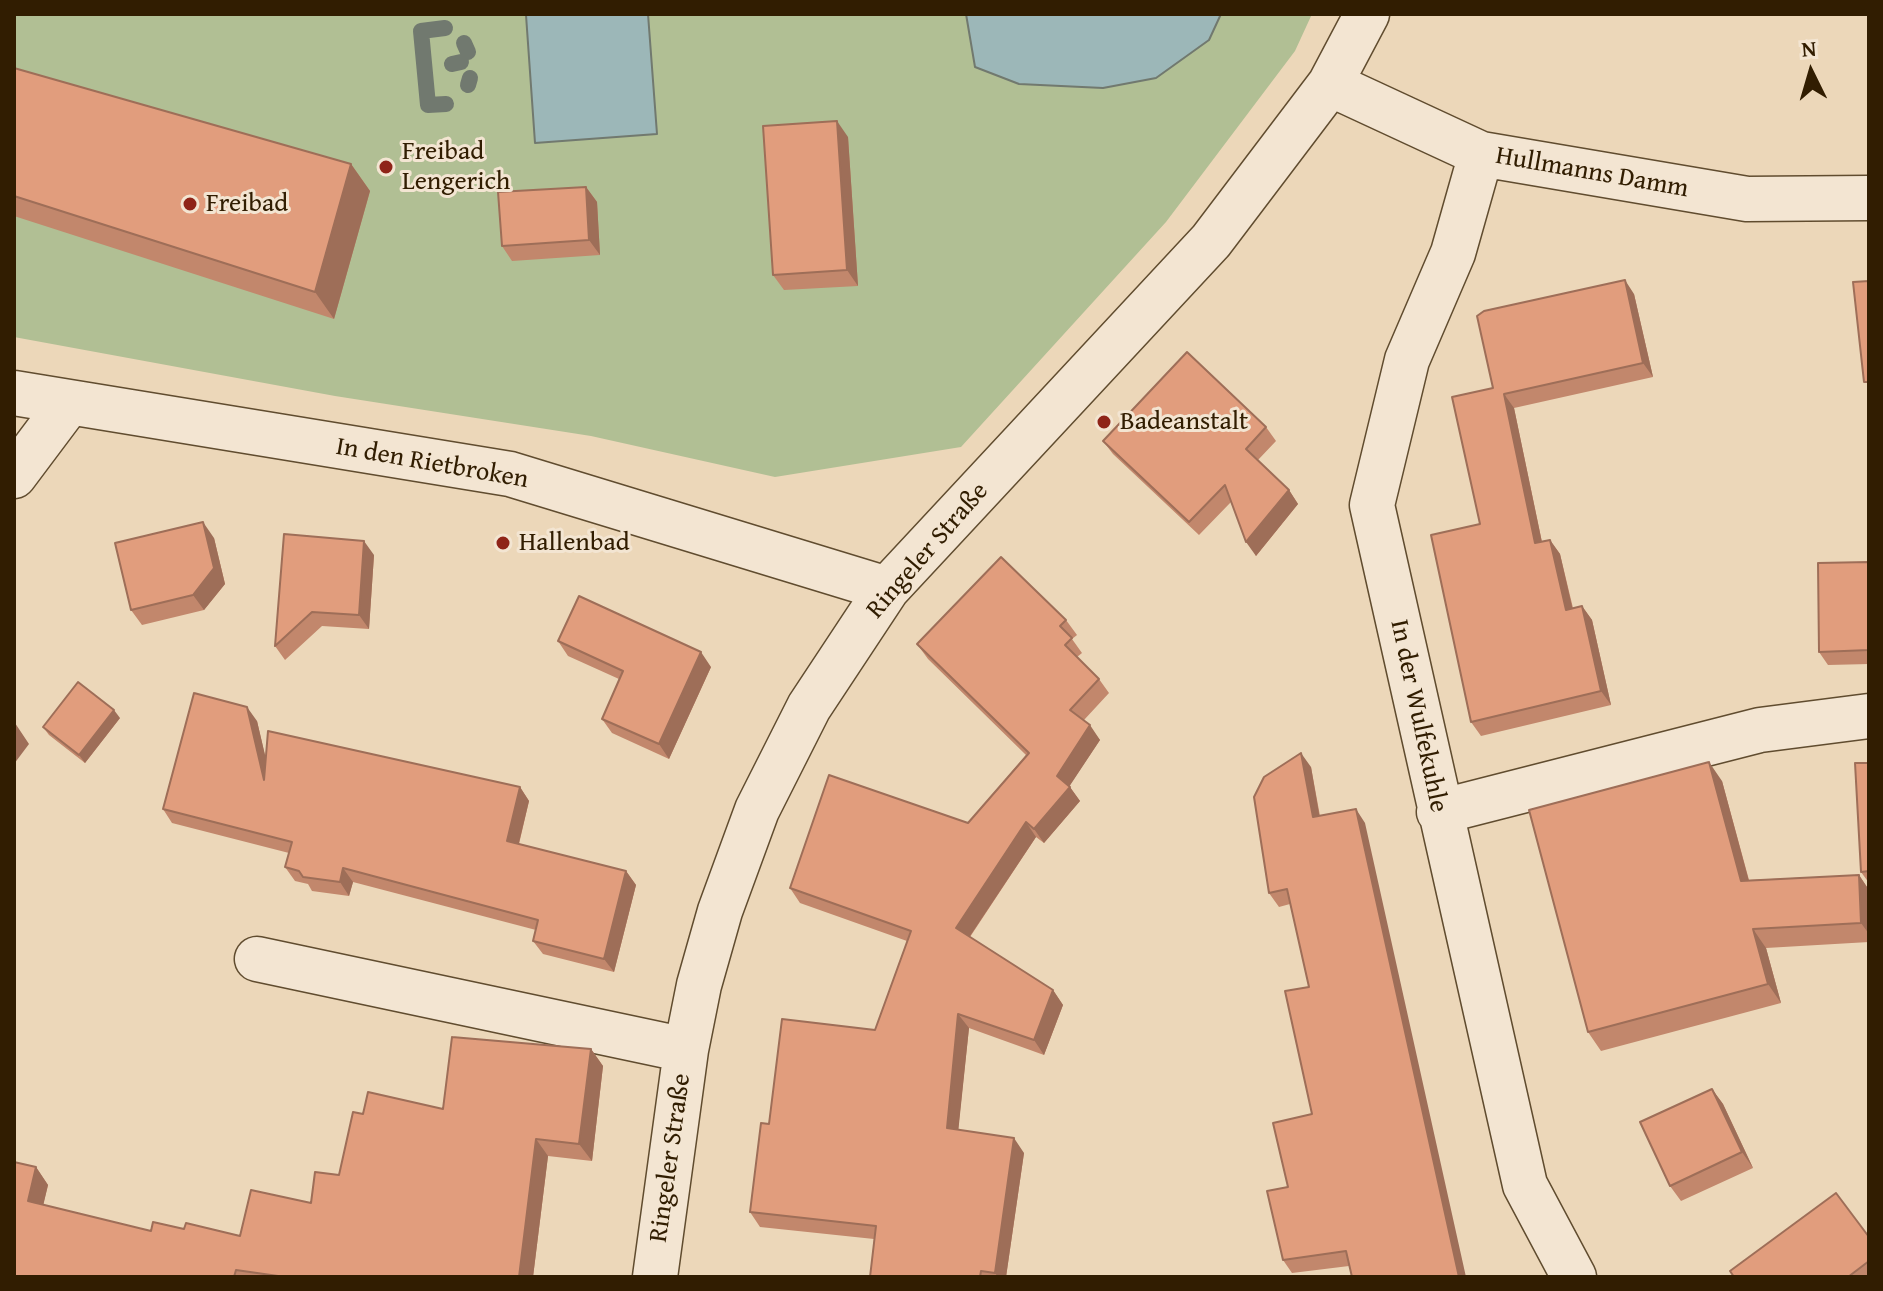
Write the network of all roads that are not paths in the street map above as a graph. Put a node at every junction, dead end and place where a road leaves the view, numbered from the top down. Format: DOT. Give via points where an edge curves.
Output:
graph roads {
  1 [pos="1367,14"];
  2 [pos="1330,84"];
  3 [pos="1481,154"];
  4 [pos="1869,198"];
  5 [pos="14,393"];
  6 [pos="68,404"];
  7 [pos="14,476"];
  8 [pos="887,589"];
  9 [pos="1869,716"];
  10 [pos="1439,812"];
  11 [pos="257,959"];
  12 [pos="686,1050"];
  13 [pos="655,1277"];
  14 [pos="1574,1277"];
  1 -- 2 [label="street, Ringeler Straße"];
  2 -- 3 [label="street, Hullmanns Damm"];
  2 -- 8 [label="street, Ringeler Straße" via="1169,289"];
  3 -- 4 [label="street, Hullmanns Damm" via="1747,199"];
  3 -- 10 [label="street, In der Wulfekuhle" via="1453,253 1407,360 1372,505"];
  5 -- 6 [label="street, In den Rietbroken"];
  6 -- 7 [label="street"];
  6 -- 8 [label="street, In den Rietbroken" via="510,474"];
  8 -- 12 [label="street, Ringeler Straße" via="809,707 757,810 720,911"];
  9 -- 10 [label="street" via="1760,730"];
  10 -- 14 [label="street, In der Wulfekuhle" via="1525,1185"];
  11 -- 12 [label="street"];
  12 -- 13 [label="street, Ringeler Straße"];
}
